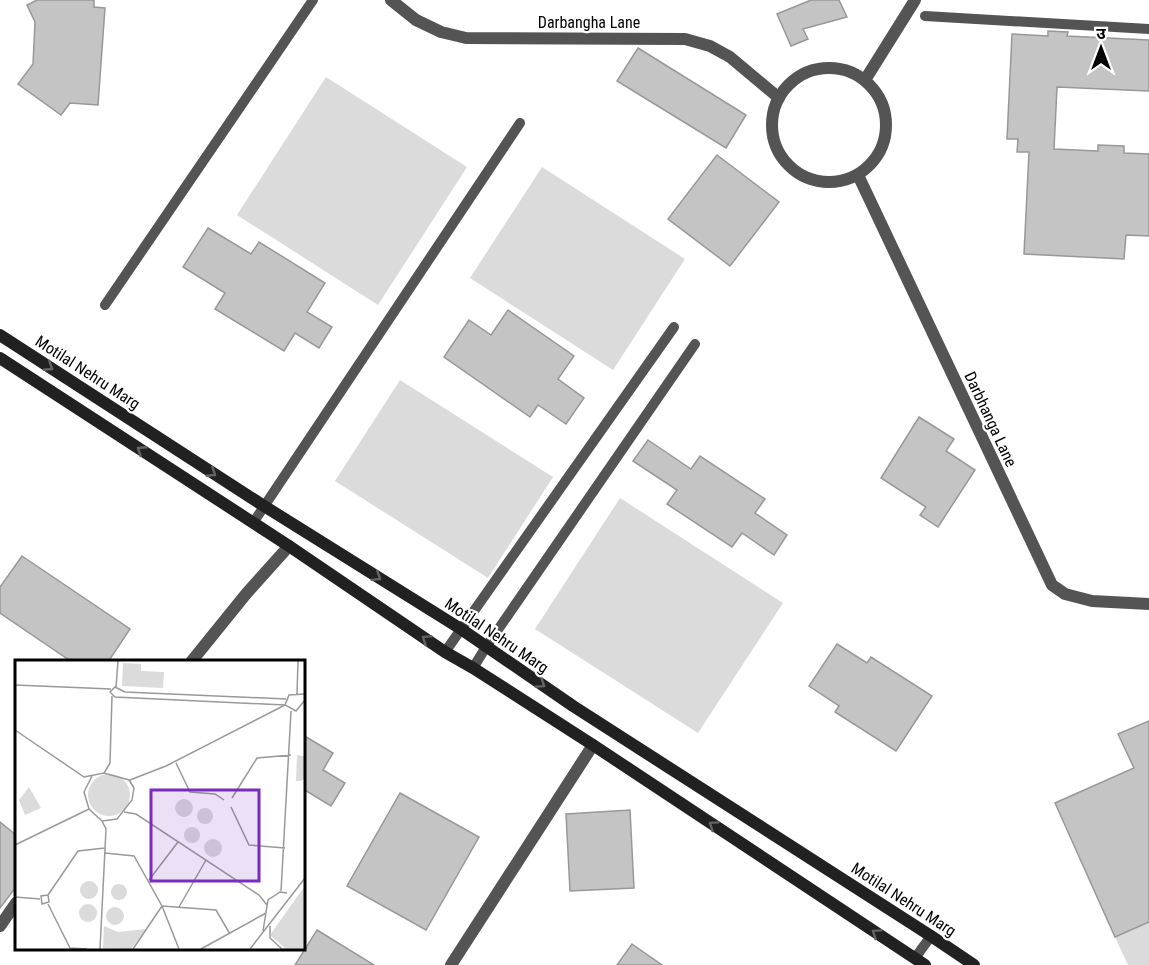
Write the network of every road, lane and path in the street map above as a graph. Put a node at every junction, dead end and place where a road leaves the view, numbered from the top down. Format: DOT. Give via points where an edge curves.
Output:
graph roads {
  1 [pos="313,0"];
  2 [pos="391,0"];
  3 [pos="915,0"];
  4 [pos="926,16"];
  5 [pos="1149,29"];
  6 [pos="865,80"];
  7 [pos="779,98"];
  8 [pos="520,123"];
  9 [pos="858,175"];
  10 [pos="105,305"];
  11 [pos="674,327"];
  12 [pos="0,335"];
  13 [pos="695,344"];
  14 [pos="0,357"];
  15 [pos="264,506"];
  16 [pos="253,523"];
  17 [pos="289,546"];
  18 [pos="1149,604"];
  19 [pos="461,629"];
  20 [pos="486,647"];
  21 [pos="445,652"];
  22 [pos="193,660"];
  23 [pos="473,668"];
  24 [pos="593,745"];
  25 [pos="15,904"];
  26 [pos="0,926"];
  27 [pos="931,936"];
  28 [pos="920,962"];
  29 [pos="451,965"];
  30 [pos="974,965"];
  1 -- 10 [label="lane"];
  2 -- 7 [label="street, Darbangha Lane" via="416,20 466,38 685,39 730,57"];
  3 -- 6 [label="street"];
  4 -- 5 [label="lane"];
  6 -- 7 [label="street" via="845,70 822,68 801,75"];
  6 -- 9 [label="street" via="879,97 887,118 885,140 875,160"];
  7 -- 9 [label="street" via="772,132 779,153 794,170 814,180 837,182"];
  8 -- 15 [label="lane"];
  9 -- 18 [label="street, Darbhanga Lane" via="1052,585 1065,594 1092,602"];
  11 -- 19 [label="lane"];
  12 -- 15 [label="main road, Motilal Nehru Marg, one-way"];
  13 -- 20 [label="lane"];
  16 -- 14 [label="main road, one-way"];
  15 -- 16 [label="lane"];
  15 -- 19 [label="main road, Motilal Nehru Marg, one-way"];
  16 -- 17 [label="main road"];
  21 -- 17 [label="main road, one-way"];
  17 -- 22 [label="street"];
  19 -- 20 [label="main road, Motilal Nehru Marg"];
  19 -- 21 [label="lane"];
  20 -- 23 [label="lane"];
  20 -- 27 [label="main road, Motilal Nehru Marg, one-way"];
  21 -- 23 [label="main road"];
  23 -- 24 [label="main road"];
  28 -- 24 [label="main road, one-way"];
  24 -- 29 [label="street"];
  25 -- 26 [label="street"];
  27 -- 28 [label="lane"];
  27 -- 30 [label="main road, Motilal Nehru Marg"];
}
